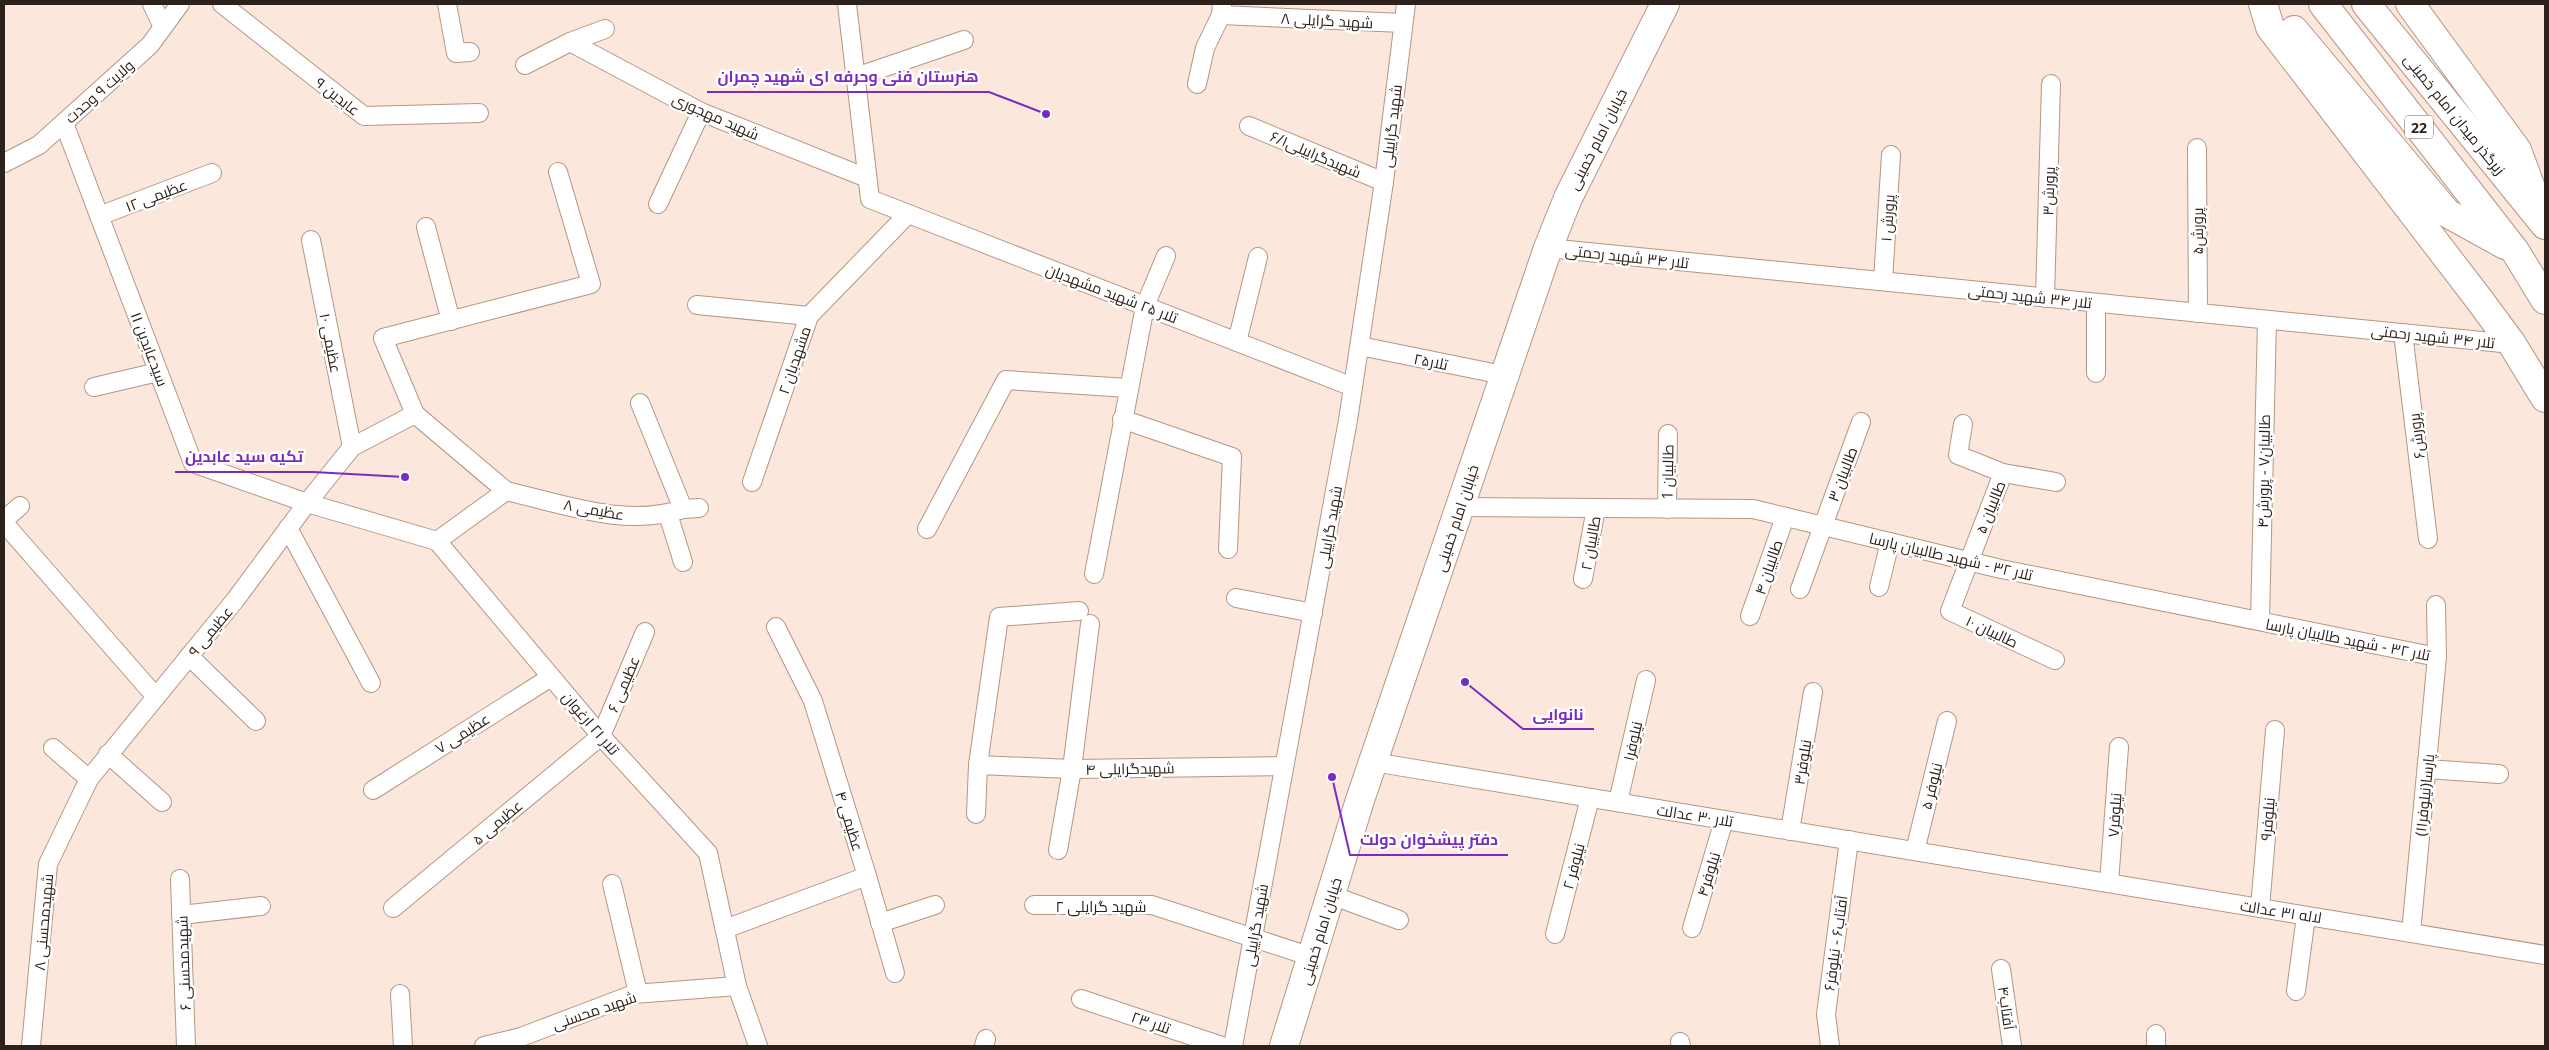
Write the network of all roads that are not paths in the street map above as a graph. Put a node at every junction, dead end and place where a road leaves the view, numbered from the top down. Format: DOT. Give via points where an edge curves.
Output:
graph roads {
  1 [pos="152,4"];
  2 [pos="180,4"];
  3 [pos="222,4"];
  4 [pos="446,4"];
  5 [pos="847,4"];
  6 [pos="1406,4"];
  7 [pos="1665,4"];
  8 [pos="2263,4"];
  9 [pos="2273,4"];
  10 [pos="2323,4"];
  11 [pos="2366,4"];
  12 [pos="2410,4"];
  13 [pos="1222,9"];
  14 [pos="1404,23"];
  15 [pos="163,27"];
  16 [pos="605,29"];
  17 [pos="964,40"];
  18 [pos="570,42"];
  19 [pos="470,52"];
  20 [pos="525,65"];
  21 [pos="856,77"];
  22 [pos="1198,84"];
  23 [pos="2052,84"];
  24 [pos="701,112"];
  25 [pos="479,114"];
  26 [pos="64,123"];
  27 [pos="1249,126"];
  28 [pos="2197,148"];
  29 [pos="1891,154"];
  30 [pos="5,157"];
  31 [pos="558,172"];
  32 [pos="212,173"];
  33 [pos="867,178"];
  34 [pos="1384,182"];
  35 [pos="658,204"];
  36 [pos="2543,212"];
  37 [pos="908,214"];
  38 [pos="99,216"];
  39 [pos="426,227"];
  40 [pos="311,240"];
  41 [pos="1548,248"];
  42 [pos="2515,251"];
  43 [pos="1166,256"];
  44 [pos="1258,257"];
  45 [pos="1883,281"];
  46 [pos="2045,298"];
  47 [pos="2545,300"];
  48 [pos="2096,303"];
  49 [pos="697,305"];
  50 [pos="1145,306"];
  51 [pos="2198,313"];
  52 [pos="809,316"];
  53 [pos="2267,320"];
  54 [pos="451,321"];
  55 [pos="2403,334"];
  56 [pos="1237,342"];
  57 [pos="2512,344"];
  58 [pos="1360,346"];
  59 [pos="158,372"];
  60 [pos="2096,373"];
  61 [pos="1503,375"];
  62 [pos="94,387"];
  63 [pos="1353,387"];
  64 [pos="1128,388"];
  65 [pos="2544,393"];
  66 [pos="640,403"];
  67 [pos="415,414"];
  68 [pos="1122,419"];
  69 [pos="1861,422"];
  70 [pos="1963,424"];
  71 [pos="1668,434"];
  72 [pos="352,447"];
  73 [pos="2003,473"];
  74 [pos="752,482"];
  75 [pos="2056,482"];
  76 [pos="506,491"];
  77 [pos="307,503"];
  78 [pos="20,506"];
  79 [pos="1460,507"];
  80 [pos="1596,508"];
  81 [pos="1666,508"];
  82 [pos="683,510"];
  83 [pos="1785,517"];
  84 [pos="4,521"];
  85 [pos="1822,526"];
  86 [pos="288,528"];
  87 [pos="927,529"];
  88 [pos="2428,540"];
  89 [pos="437,541"];
  90 [pos="1890,542"];
  91 [pos="1228,550"];
  92 [pos="1968,561"];
  93 [pos="683,562"];
  94 [pos="1094,574"];
  95 [pos="1583,579"];
  96 [pos="1879,587"];
  97 [pos="1800,589"];
  98 [pos="1236,598"];
  99 [pos="2436,605"];
  100 [pos="1313,613"];
  101 [pos="1750,616"];
  102 [pos="2260,622"];
  103 [pos="776,627"];
  104 [pos="645,632"];
  105 [pos="189,656"];
  106 [pos="2437,657"];
  107 [pos="2055,660"];
  108 [pos="551,677"];
  109 [pos="1646,680"];
  110 [pos="372,683"];
  111 [pos="1813,692"];
  112 [pos="156,697"];
  113 [pos="256,721"];
  114 [pos="1947,721"];
  115 [pos="2275,730"];
  116 [pos="601,736"];
  117 [pos="2119,747"];
  118 [pos="53,748"];
  119 [pos="108,754"];
  120 [pos="1373,762"];
  121 [pos="978,765"];
  122 [pos="1283,766"];
  123 [pos="1072,768"];
  124 [pos="2427,769"];
  125 [pos="2499,774"];
  126 [pos="89,780"];
  127 [pos="373,790"];
  128 [pos="1590,798"];
  129 [pos="162,802"];
  130 [pos="1618,802"];
  131 [pos="976,814"];
  132 [pos="1724,820"];
  133 [pos="1790,831"];
  134 [pos="1849,840"];
  135 [pos="1058,850"];
  136 [pos="1915,851"];
  137 [pos="2016,868"];
  138 [pos="867,876"];
  139 [pos="180,879"];
  140 [pos="2110,883"];
  141 [pos="612,884"];
  142 [pos="1331,895"];
  143 [pos="935,905"];
  144 [pos="1034,905"];
  145 [pos="261,906"];
  146 [pos="393,908"];
  147 [pos="2260,908"];
  148 [pos="182,915"];
  149 [pos="2306,916"];
  150 [pos="1399,920"];
  151 [pos="880,923"];
  152 [pos="1692,928"];
  153 [pos="725,929"];
  154 [pos="2411,932"];
  155 [pos="1555,934"];
  156 [pos="1253,940"];
  157 [pos="2545,955"];
  158 [pos="1312,957"];
  159 [pos="2002,969"];
  160 [pos="894,973"];
  161 [pos="737,986"];
  162 [pos="2296,991"];
  163 [pos="638,993"];
  164 [pos="400,994"];
  165 [pos="1081,999"];
  166 [pos="31,1046"];
  167 [pos="186,1046"];
  168 [pos="403,1046"];
  169 [pos="484,1046"];
  170 [pos="758,1046"];
  171 [pos="1222,1046"];
  172 [pos="1232,1046"];
  173 [pos="1284,1046"];
  174 [pos="1830,1046"];
  175 [pos="2012,1046"];
  1 -- 15 [label="street"];
  2 -- 15 [label="street, ولایت ۹ وحدت"];
  3 -- 25 [label="street, عابدین ۹" via="364,116"];
  4 -- 19 [label="street" via="456,53"];
  5 -- 21 [label="street"];
  6 -- 14 [label="street, شهید گراییلی"];
  7 -- 41 [label="main road, خیابان امام خمینی" via="1568,198"];
  8 -- 57 [label="main road" via="2270,27"];
  9 -- 42 [label="main road" via="2447,213"];
  10 -- 42 [label="main road, 22"];
  11 -- 36 [label="main road, زیرگذر میدان امام خمینی / 22"];
  12 -- 36 [label="main road" via="2517,150"];
  13 -- 14 [label="street, شهید گرایلی ۸"];
  13 -- 22 [label="street" via="1205,48"];
  14 -- 34 [label="street, شهید گراییلی"];
  15 -- 26 [label="street, ولایت ۹ وحدت" via="150,46"];
  16 -- 18 [label="street"];
  17 -- 21 [label="street"];
  18 -- 20 [label="street"];
  18 -- 24 [label="street, شهید مهجوری"];
  21 -- 33 [label="street"];
  23 -- 46 [label="street, پرورش۳"];
  24 -- 33 [label="street, شهید مهجوری"];
  24 -- 35 [label="street"];
  26 -- 30 [label="street, ولایت ۹ وحدت" via="39,145"];
  26 -- 38 [label="street, سیدعابدین ۱۱"];
  27 -- 34 [label="street, شهیدگراییلی۶/۱"];
  28 -- 51 [label="street, پرورش۵"];
  29 -- 45 [label="street, پرورش ۱"];
  31 -- 54 [label="street" via="591,284"];
  32 -- 38 [label="street, عظیمی ۱۲"];
  33 -- 37 [label="street, تلار ۲۵ شهید مشهدبان" via="870,199"];
  34 -- 58 [label="street, شهید گراییلی"];
  37 -- 50 [label="street, تلار ۲۵ شهید مشهدبان"];
  37 -- 52 [label="street, مشهدبان ۲"];
  38 -- 59 [label="street, سیدعابدین ۱۱"];
  39 -- 54 [label="street"];
  40 -- 72 [label="street, عظیمی ۱۰"];
  41 -- 45 [label="street, تلار ۳۴ شهید رحمتی"];
  41 -- 61 [label="main road, خیابان امام خمینی"];
  42 -- 47 [label="main road, 22"];
  43 -- 50 [label="street"];
  44 -- 56 [label="street"];
  45 -- 46 [label="street, تلار ۳۴ شهید رحمتی"];
  46 -- 48 [label="street, تلار ۳۴ شهید رحمتی"];
  48 -- 51 [label="street, تلار ۳۴ شهید رحمتی"];
  48 -- 60 [label="street"];
  49 -- 52 [label="street"];
  50 -- 56 [label="street, تلار ۲۵ شهید مشهدبان"];
  50 -- 64 [label="street"];
  51 -- 53 [label="street, تلار ۳۴ شهید رحمتی"];
  52 -- 74 [label="street, مشهدبان ۲"];
  53 -- 55 [label="street, تلار ۳۴ شهید رحمتی"];
  53 -- 102 [label="street, طالبیان۷ - پرورش۴"];
  54 -- 67 [label="street" via="383,338"];
  55 -- 57 [label="street, تلار ۳۴ شهید رحمتی"];
  55 -- 88 [label="street, پرورش۶"];
  56 -- 63 [label="street, تلار ۲۵ شهید مشهدبان"];
  57 -- 65 [label="main road"];
  58 -- 61 [label="street, تلار۲۵"];
  58 -- 63 [label="street, شهید گراییلی"];
  59 -- 62 [label="street"];
  59 -- 77 [label="street, سیدعابدین ۱۱" via="193,463"];
  61 -- 79 [label="main road, خیابان امام خمینی"];
  63 -- 100 [label="street, شهید گراییلی"];
  64 -- 68 [label="street"];
  64 -- 87 [label="street" via="1006,380"];
  66 -- 82 [label="street"];
  67 -- 72 [label="street"];
  67 -- 76 [label="street"];
  68 -- 91 [label="street" via="1232,457"];
  68 -- 94 [label="street"];
  69 -- 85 [label="street, طالبیان ۳"];
  70 -- 73 [label="street" via="1958,455"];
  71 -- 81 [label="street, طالبیان 1"];
  72 -- 77 [label="street"];
  73 -- 75 [label="street, طالبیان ۵"];
  73 -- 92 [label="street, طالبیان ۵"];
  76 -- 82 [label="street, عظیمی ۸" via="621,517"];
  76 -- 89 [label="street"];
  77 -- 86 [label="street, عظیمی ۹"];
  77 -- 89 [label="street"];
  78 -- 84 [label="street"];
  79 -- 80 [label="street, تلار ۳۲ - شهید طالبیان پارسا"];
  79 -- 120 [label="main road, خیابان امام خمینی"];
  80 -- 81 [label="street, تلار ۳۲ - شهید طالبیان پارسا"];
  80 -- 95 [label="street, طالبیان ۲"];
  81 -- 83 [label="street, تلار ۳۲ - شهید طالبیان پارسا" via="1753,509"];
  82 -- 93 [label="street"];
  83 -- 85 [label="street, تلار ۳۲ - شهید طالبیان پارسا"];
  83 -- 101 [label="street, طالبیان ۴"];
  84 -- 112 [label="street"];
  85 -- 90 [label="street, تلار ۳۲ - شهید طالبیان پارسا"];
  85 -- 97 [label="street, طالبیان ۳"];
  86 -- 105 [label="street, عظیمی ۹" via="236,600"];
  86 -- 110 [label="street"];
  89 -- 108 [label="street, تلار ۲۱ ارغوان"];
  90 -- 92 [label="street, تلار ۳۲ - شهید طالبیان پارسا"];
  90 -- 96 [label="street"];
  92 -- 102 [label="street, تلار ۳۲ - شهید طالبیان پارسا"];
  92 -- 107 [label="street, طالبیان ۱۰" via="1950,611"];
  98 -- 100 [label="street"];
  99 -- 106 [label="street, پارسا(نیلوفر۱۱)"];
  100 -- 122 [label="street, شهید گراییلی"];
  102 -- 106 [label="street, تلار ۳۲ - شهید طالبیان پارسا"];
  103 -- 138 [label="street, عظیمی ۴" via="813,701"];
  104 -- 116 [label="street, عظیمی ۶"];
  105 -- 112 [label="street, عظیمی ۹"];
  105 -- 113 [label="street"];
  106 -- 124 [label="street, پارسا(نیلوفر۱۱)"];
  108 -- 116 [label="street, تلار ۲۱ ارغوان"];
  108 -- 127 [label="street, عظیمی ۷"];
  109 -- 130 [label="street, نیلوفر۱"];
  111 -- 133 [label="street, نیلوفر۳"];
  112 -- 119 [label="street, عظیمی ۹"];
  114 -- 136 [label="street, نیلوفر ۵"];
  115 -- 147 [label="street, نیلوفر۹"];
  116 -- 146 [label="street, عظیمی ۵"];
  116 -- 153 [label="street, تلار ۲۱ ارغوان" via="708,853"];
  117 -- 140 [label="street, نیلوفر۷"];
  118 -- 126 [label="street"];
  119 -- 126 [label="street, شهیدمحسنی ۸"];
  119 -- 129 [label="street"];
  120 -- 128 [label="street, تلار ۳۰ عدالت"];
  120 -- 142 [label="main road, خیابان امام خمینی"];
  121 -- 123 [label="street, شهیدگرایلی ۴"];
  121 -- 123 [label="street" via="999,617 1084,618"];
  121 -- 131 [label="street"];
  122 -- 123 [label="street, شهیدگرایلی ۴"];
  122 -- 156 [label="street, شهید گراییلی"];
  123 -- 135 [label="street"];
  124 -- 125 [label="street"];
  124 -- 154 [label="street, پارسا(نیلوفر۱۱)"];
  126 -- 166 [label="street, شهیدمحسنی ۸" via="48,864"];
  128 -- 130 [label="street, تلار ۳۰ عدالت"];
  128 -- 155 [label="street, نیلوفر ۲"];
  130 -- 132 [label="street, تلار ۳۰ عدالت"];
  132 -- 133 [label="street, تلار ۳۰ عدالت"];
  132 -- 152 [label="street, نیلوفر۴"];
  133 -- 134 [label="street, تلار ۳۰ عدالت"];
  134 -- 136 [label="street, تلار ۳۰ عدالت"];
  134 -- 174 [label="street, آفتاب۶ - نیلوفر۶" via="1826,1014"];
  136 -- 137 [label="street, تلار ۳۰ عدالت"];
  137 -- 140 [label="street, لاله ۳۱ عدالت"];
  138 -- 151 [label="street, عظیمی ۴"];
  138 -- 153 [label="street"];
  139 -- 148 [label="street, شهیدمحسنی ۶"];
  140 -- 147 [label="street, لاله ۳۱ عدالت"];
  141 -- 163 [label="street"];
  142 -- 150 [label="street"];
  142 -- 158 [label="main road, خیابان امام خمینی"];
  143 -- 151 [label="street"];
  144 -- 156 [label="street, شهید گرایلی ۲" via="1152,905"];
  145 -- 148 [label="street"];
  147 -- 149 [label="street, لاله ۳۱ عدالت"];
  148 -- 167 [label="street, شهیدمحسنی ۶"];
  149 -- 154 [label="street, لاله ۳۱ عدالت"];
  149 -- 162 [label="street"];
  151 -- 160 [label="street, عظیمی ۴"];
  153 -- 161 [label="street, تلار ۲۱ ارغوان"];
  154 -- 157 [label="street, لاله ۳۱ عدالت"];
  156 -- 158 [label="street, شهید گرایلی ۲"];
  156 -- 172 [label="street, شهید گراییلی"];
  158 -- 173 [label="main road, خیابان امام خمینی"];
  159 -- 175 [label="street, آفتاب۴"];
  161 -- 163 [label="street, شهید محسنی"];
  161 -- 170 [label="street, تلار ۲۱ ارغوان"];
  163 -- 169 [label="street, شهید محسنی" via="521,1037"];
  164 -- 168 [label="street"];
  165 -- 171 [label="street, تلار ۲۳"];
}
